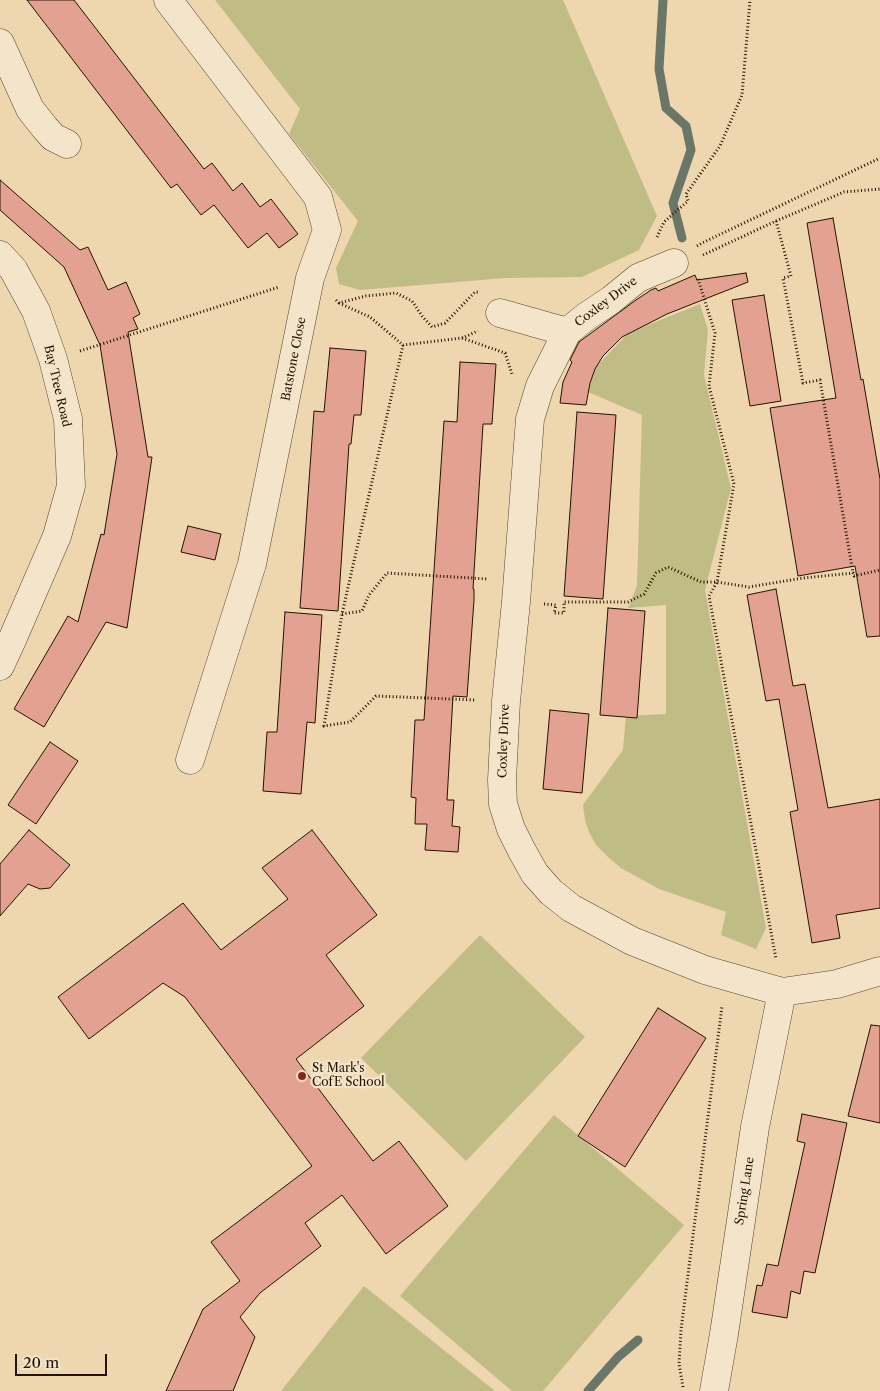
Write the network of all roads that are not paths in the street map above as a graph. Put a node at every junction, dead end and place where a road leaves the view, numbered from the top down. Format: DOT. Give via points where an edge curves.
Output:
graph roads {
  1 [pos="168,0"];
  2 [pos="0,44"];
  3 [pos="67,144"];
  4 [pos="0,255"];
  5 [pos="685,267"];
  6 [pos="500,313"];
  7 [pos="567,332"];
  8 [pos="0,666"];
  9 [pos="190,760"];
  10 [pos="880,971"];
  11 [pos="782,992"];
  12 [pos="714,1391"];
  1 -- 9 [label="street, Batstone Close" via="318,197 328,230 310,278 252,564"];
  2 -- 3 [label="street" via="30,109 44,128"];
  4 -- 8 [label="street, Bay Tree Road" via="13,270 36,311 53,359 68,419 71,486 57,536"];
  5 -- 7 [label="street, Coxley Drive" via="638,278"];
  6 -- 7 [label="street, Coxley Drive"];
  7 -- 11 [label="street, Coxley Drive" via="540,386 530,419 506,701 503,804 535,874 571,908 632,941 704,970"];
  10 -- 11 [label="street" via="837,984"];
  11 -- 12 [label="street, Spring Lane" via="755,1127"];
}
